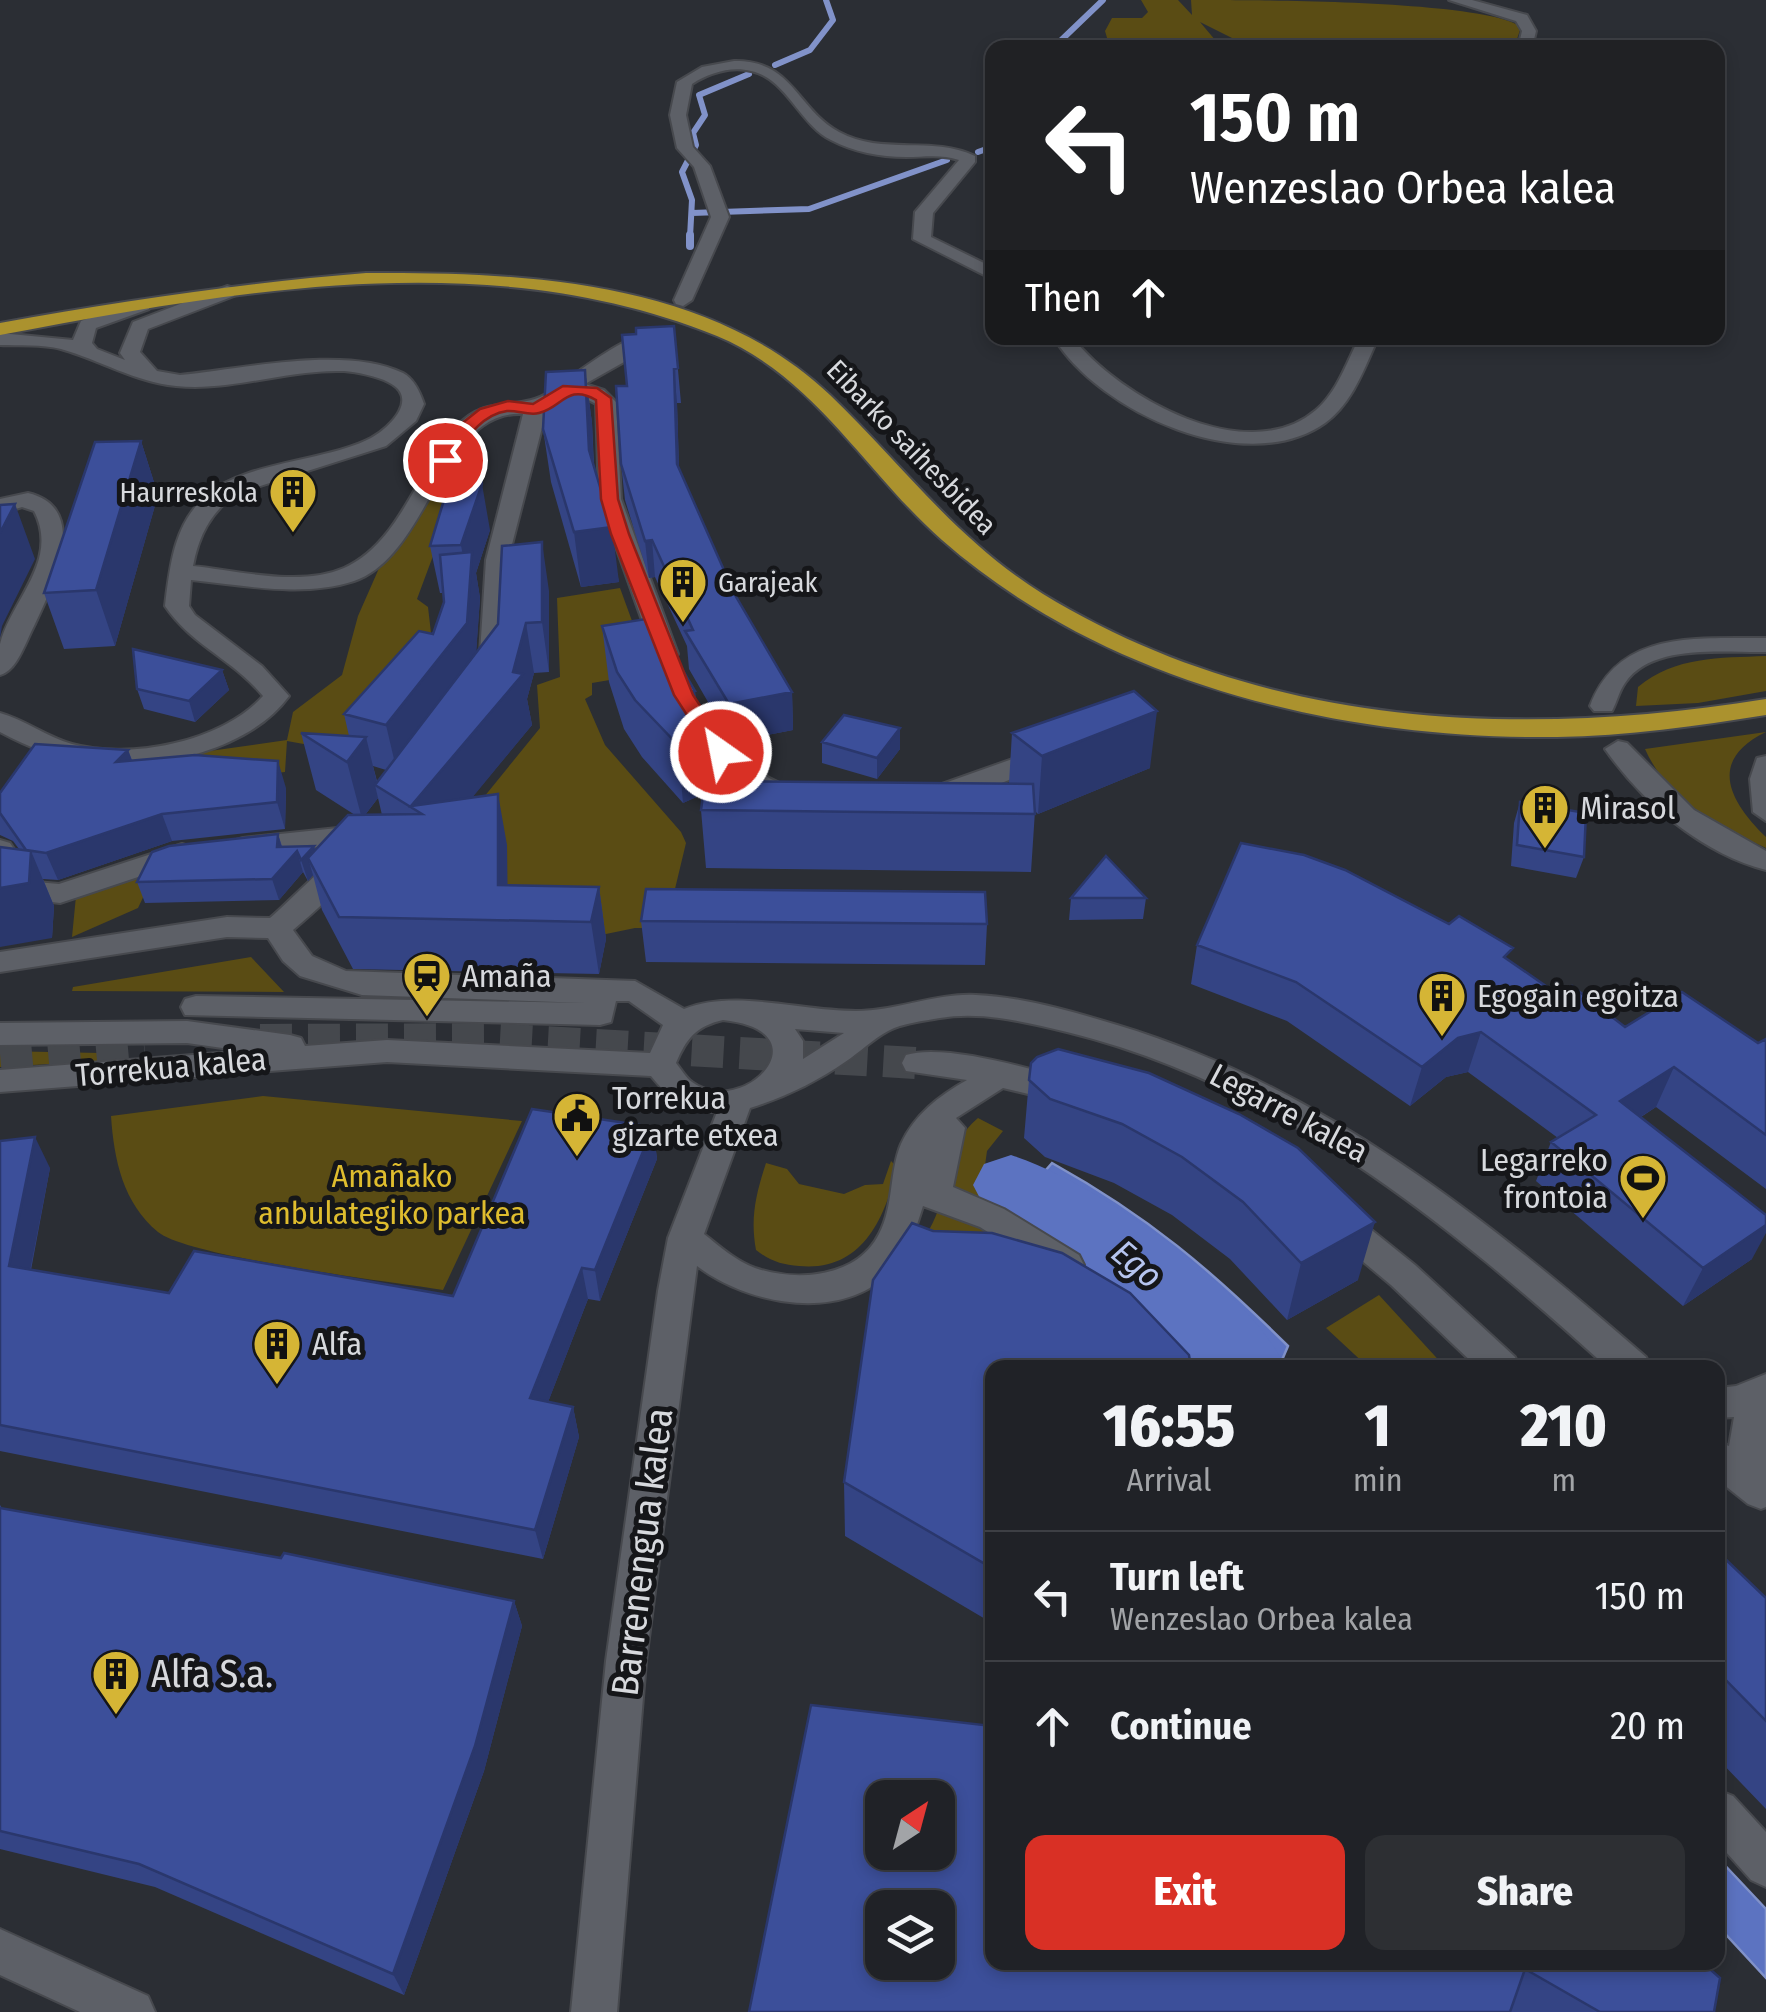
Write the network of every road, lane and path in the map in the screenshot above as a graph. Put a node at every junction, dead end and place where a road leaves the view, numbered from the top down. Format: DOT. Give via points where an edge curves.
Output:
graph roads {
  1 [pos="1456,0"];
  2 [pos="1527,40"];
  3 [pos="985,270"];
  4 [pos="226,292"];
  5 [pos="159,300"];
  6 [pos="684,300"];
  7 [pos="64,317"];
  8 [pos="102,317"];
  9 [pos="0,329"];
  10 [pos="656,336"];
  11 [pos="134,337"];
  12 [pos="0,339"];
  13 [pos="1069,345"];
  14 [pos="1364,345"];
  15 [pos="91,354"];
  16 [pos="151,376"];
  17 [pos="563,390"];
  18 [pos="536,410"];
  19 [pos="10,503"];
  20 [pos="181,572"];
  21 [pos="1766,646"];
  22 [pos="0,668"];
  23 [pos="474,696"];
  24 [pos="1603,706"];
  25 [pos="1766,707"];
  26 [pos="0,723"];
  27 [pos="1073,744"];
  28 [pos="1618,749"];
  29 [pos="1766,764"];
  30 [pos="818,798"];
  31 [pos="917,800"];
  32 [pos="1766,812"];
  33 [pos="0,848"];
  34 [pos="1766,861"];
  35 [pos="277,928"];
  36 [pos="0,962"];
  37 [pos="602,990"];
  38 [pos="196,1007"];
  39 [pos="762,1016"];
  40 [pos="881,1021"];
  41 [pos="682,1024"];
  42 [pos="0,1034"];
  43 [pos="343,1052"];
  44 [pos="917,1064"];
  45 [pos="660,1065"];
  46 [pos="998,1077"];
  47 [pos="0,1081"];
  48 [pos="770,1089"];
  49 [pos="1100,1098"];
  50 [pos="737,1102"];
  51 [pos="922,1192"];
  52 [pos="1316,1204"];
  53 [pos="685,1238"];
  54 [pos="1097,1291"];
  55 [pos="1494,1360"];
  56 [pos="1624,1360"];
  57 [pos="1746,1396"];
  58 [pos="1725,1464"];
  59 [pos="1763,1494"];
  60 [pos="1725,1819"];
  61 [pos="1766,1866"];
  62 [pos="0,1952"];
  63 [pos="132,2012"];
  64 [pos="594,2012"];
  1 -- 2 [label="street" via="1522,18"];
  3 -- 6 [label="street" via="922,238 924,212 969,159 954,150 889,153 838,138 814,125 772,73 723,67 685,82 678,114 685,148 698,162 717,212"];
  4 -- 5 [label="highway, Eibarko saihesbidea"];
  4 -- 11 [label="street" via="150,321"];
  4 -- 25 [label="highway, Eibarko saihesbidea" via="334,280 470,280 626,300 724,332 800,375 949,534 1022,590 1126,647 1240,686 1349,712 1475,727 1651,724"];
  5 -- 7 [label="highway, Eibarko saihesbidea"];
  5 -- 8 [label="street"];
  7 -- 8 [label="street"];
  7 -- 9 [label="highway, Eibarko saihesbidea"];
  8 -- 11 [label="street" via="126,325"];
  8 -- 15 [label="street" via="82,334"];
  10 -- 17 [label="street"];
  11 -- 16 [label="street" via="130,352"];
  12 -- 15 [label="street" via="60,342"];
  13 -- 14 [label="street" via="1104,383 1147,410 1243,436 1280,435 1324,416"];
  15 -- 16 [label="street"];
  16 -- 20 [label="street" via="225,379 345,365 397,378 414,404 379,442 251,479 207,502 193,521"];
  17 -- 18 [label="street"];
  17 -- 30 [label="street" via="592,391 606,402 610,499 680,687 721,752 753,784"];
  18 -- 20 [label="street" via="508,406 466,428 372,562 350,574 276,580"];
  18 -- 23 [label="street" via="496,560 491,672"];
  19 -- 22 [label="street" via="35,501 54,531 35,598"];
  20 -- 26 [label="street" via="176,606 186,623 262,676 276,696 266,712 200,742 127,756 40,744"];
  21 -- 24 [label="street" via="1652,654 1623,666 1606,686"];
  27 -- 31 [label="street"];
  28 -- 34 [label="street" via="1696,827"];
  29 -- 32 [label="street"];
  33 -- 35 [label="street" via="28,890 60,894 173,854 375,826 320,891"];
  35 -- 36 [label="street" via="227,927"];
  35 -- 37 [label="street" via="294,960 326,978 362,985"];
  37 -- 38 [label="street" via="600,1014"];
  37 -- 41 [label="street" via="635,990"];
  39 -- 40 [label="street"];
  39 -- 41 [label="street" via="713,1010"];
  39 -- 48 [label="street" via="786,1034 791,1048 790,1063"];
  40 -- 48 [label="street"];
  40 -- 56 [label="street, Legarre kalea" via="927,1007 1034,1014 1127,1036 1274,1098 1355,1144 1445,1209"];
  41 -- 45 [label="street" via="665,1042"];
  42 -- 43 [label="street" via="187,1032"];
  43 -- 45 [label="street"];
  43 -- 47 [label="street, Torrekua kalea"];
  44 -- 46 [label="street"];
  45 -- 50 [label="street" via="691,1097"];
  46 -- 49 [label="street"];
  46 -- 51 [label="street" via="933,1122 916,1147"];
  48 -- 50 [label="street"];
  50 -- 53 [label="street, Barrenengua kalea"];
  51 -- 53 [label="street" via="892,1244 864,1275 837,1286 803,1290 747,1280"];
  51 -- 54 [label="street" via="1005,1226"];
  52 -- 55 [label="street"];
  53 -- 64 [label="street, Barrenengua kalea" via="630,1631"];
  57 -- 59 [label="street" via="1752,1478"];
  58 -- 59 [label="street"];
  60 -- 61 [label="street"];
  62 -- 63 [label="street"];
}
